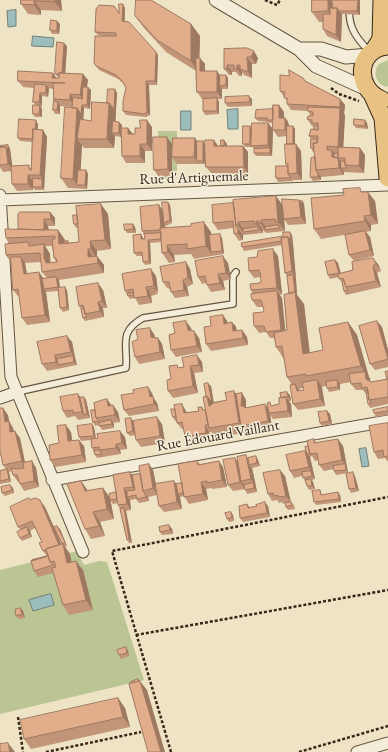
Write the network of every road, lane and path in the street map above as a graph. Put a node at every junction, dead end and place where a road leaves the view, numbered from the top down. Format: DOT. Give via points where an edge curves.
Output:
graph roads {
  1 [pos="216,0"];
  2 [pos="265,0"];
  3 [pos="280,0"];
  4 [pos="349,0"];
  5 [pos="382,0"];
  6 [pos="299,49"];
  7 [pos="376,51"];
  8 [pos="339,94"];
  9 [pos="373,98"];
  10 [pos="388,178"];
  11 [pos="388,185"];
  12 [pos="1,198"];
  13 [pos="236,272"];
  14 [pos="3,287"];
  15 [pos="17,392"];
  16 [pos="0,398"];
  17 [pos="388,421"];
  18 [pos="52,480"];
  19 [pos="388,497"];
  20 [pos="83,552"];
  21 [pos="388,590"];
  22 [pos="136,635"];
  23 [pos="18,717"];
  24 [pos="388,726"];
  25 [pos="141,732"];
  26 [pos="388,743"];
  27 [pos="23,752"];
  28 [pos="46,752"];
  29 [pos="171,752"];
  30 [pos="299,752"];
  31 [pos="357,752"];
  1 -- 6 [label="street"];
  2 -- 3 [label="path" via="277,6"];
  4 -- 7 [label="lane" via="348,18 358,40"];
  5 -- 7 [label="main road" via="381,39"];
  6 -- 7 [label="street" via="321,50 346,57"];
  6 -- 9 [label="street" via="316,66"];
  7 -- 9 [label="main road" via="363,68 364,83"];
  8 -- 9 [label="path"];
  9 -- 10 [label="main road" via="383,118"];
  11 -- 12 [label="street, Rue d'Artiguemale"];
  12 -- 14 [label="street"];
  13 -- 15 [label="lane" via="233,276 234,304 143,318 133,324 127,332 126,368"];
  14 -- 15 [label="street" via="11,377"];
  15 -- 16 [label="street"];
  15 -- 18 [label="street"];
  17 -- 18 [label="street, Rue Édouard Vaillant"];
  18 -- 20 [label="street"];
  19 -- 22 [label="path" via="112,550"];
  21 -- 22 [label="path"];
  22 -- 29 [label="path"];
  23 -- 27 [label="path"];
  24 -- 30 [label="path"];
  25 -- 28 [label="path"];
  26 -- 31 [label="street"];
}
